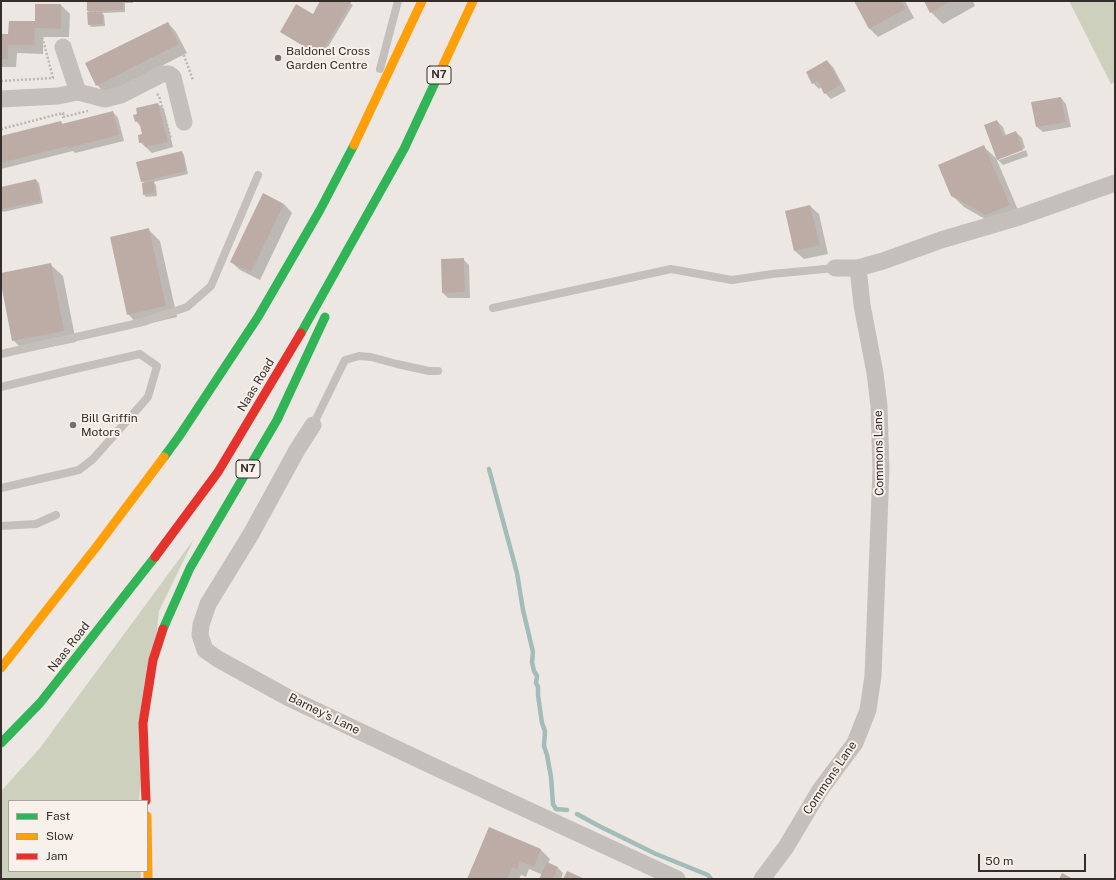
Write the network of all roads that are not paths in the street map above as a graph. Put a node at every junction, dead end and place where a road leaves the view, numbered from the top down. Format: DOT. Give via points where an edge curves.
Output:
graph roads {
  1 [pos="398,1"];
  2 [pos="422,1"];
  3 [pos="474,1"];
  4 [pos="62,40"];
  5 [pos="78,92"];
  6 [pos="1,99"];
  7 [pos="367,119"];
  8 [pos="184,122"];
  9 [pos="404,149"];
  10 [pos="258,175"];
  11 [pos="1115,183"];
  12 [pos="835,268"];
  13 [pos="858,268"];
  14 [pos="347,270"];
  15 [pos="330,306"];
  16 [pos="493,308"];
  17 [pos="1,354"];
  18 [pos="438,371"];
  19 [pos="1,387"];
  20 [pos="313,425"];
  21 [pos="1,488"];
  22 [pos="56,515"];
  23 [pos="1,526"];
  24 [pos="97,546"];
  25 [pos="28,619"];
  26 [pos="1,668"];
  27 [pos="1,743"];
  28 [pos="146,800"];
  29 [pos="677,879"];
  30 [pos="762,879"];
  1 -- 7 [label="lane"];
  2 -- 7 [label="highway"];
  3 -- 9 [label="highway, Naas Road / N7"];
  4 -- 5 [label="street"];
  5 -- 6 [label="street" via="58,96"];
  5 -- 8 [label="street" via="105,99 120,95 162,74 169,74 173,78"];
  7 -- 24 [label="highway" via="320,210 258,316 180,435"];
  9 -- 14 [label="highway, N7"];
  9 -- 27 [label="highway, Naas Road / N7" via="311,316 218,472 40,703"];
  10 -- 17 [label="lane" via="211,286 187,307 143,322"];
  11 -- 13 [label="street" via="1019,217"];
  12 -- 13 [label="street"];
  12 -- 16 [label="lane" via="732,280 671,269"];
  13 -- 30 [label="street, Commons Lane" via="875,373 881,469 874,676 868,710 855,743 820,790 786,847"];
  15 -- 28 [label="highway, N7" via="277,420 190,568 165,622 154,660 143,723"];
  18 -- 20 [label="lane" via="371,357 359,356 345,360"];
  19 -- 21 [label="lane" via="140,354 157,366 148,397 93,459 79,470"];
  20 -- 29 [label="street, Barney's Lane" via="208,604 200,635 205,650 287,697"];
  22 -- 23 [label="lane" via="36,524"];
  24 -- 25 [label="highway"];
  24 -- 26 [label="highway"];
}
